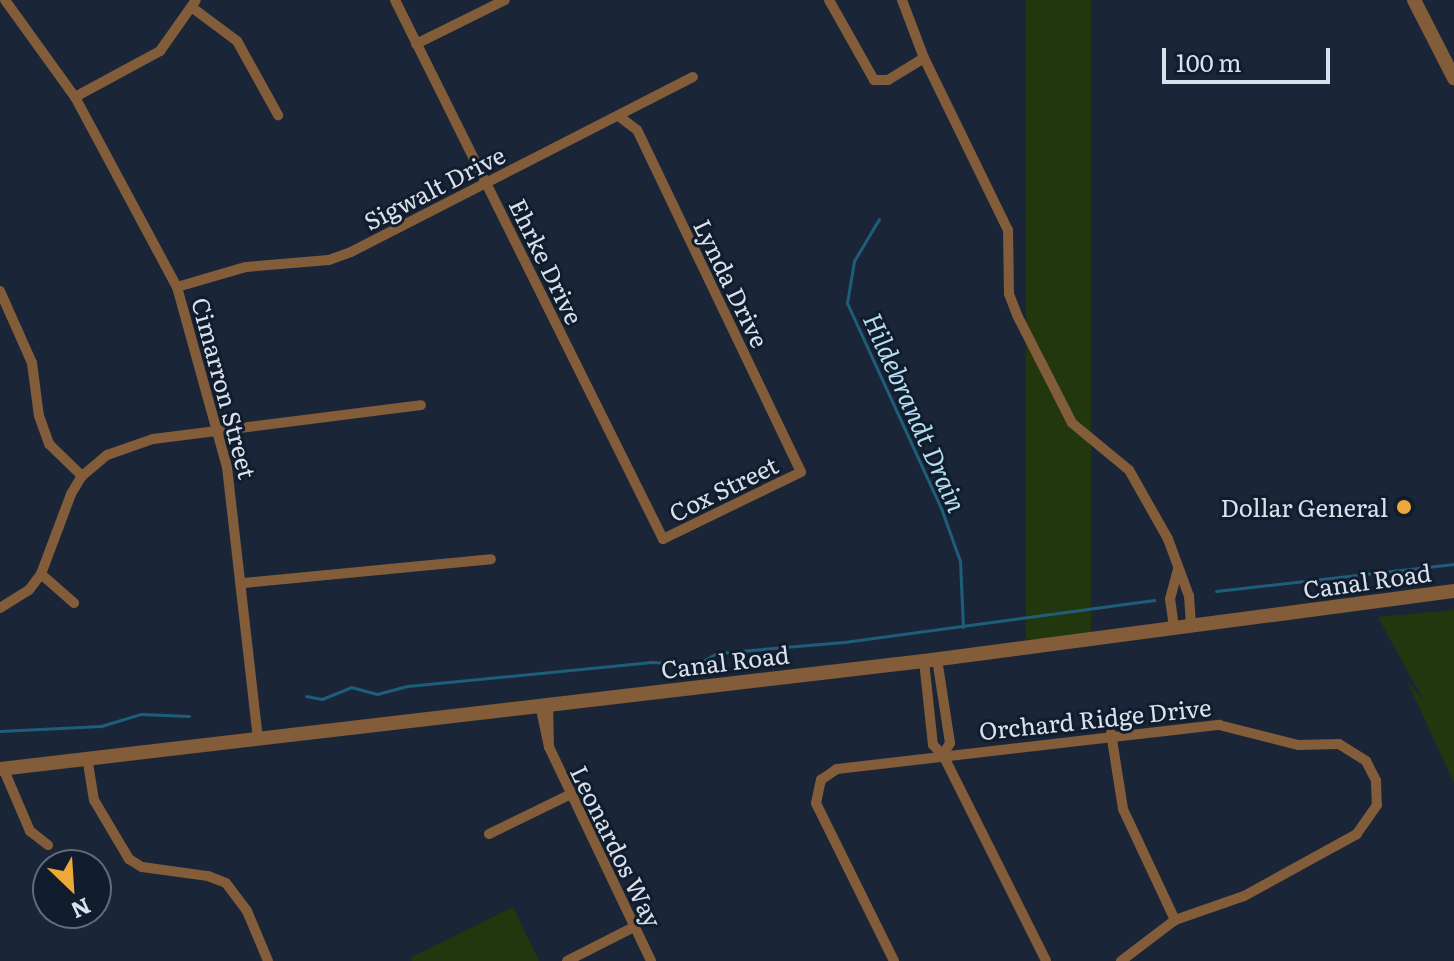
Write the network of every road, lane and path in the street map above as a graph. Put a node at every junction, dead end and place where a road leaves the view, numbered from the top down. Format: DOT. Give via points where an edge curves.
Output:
graph roads {
  1 [pos="5,0"];
  2 [pos="395,0"];
  3 [pos="505,0"];
  4 [pos="829,0"];
  5 [pos="902,0"];
  6 [pos="1414,0"];
  7 [pos="195,4"];
  8 [pos="416,44"];
  9 [pos="924,58"];
  10 [pos="693,77"];
  11 [pos="1454,78"];
  12 [pos="75,97"];
  13 [pos="278,115"];
  14 [pos="620,117"];
  15 [pos="485,182"];
  16 [pos="177,287"];
  17 [pos="0,291"];
  18 [pos="421,405"];
  19 [pos="220,432"];
  20 [pos="801,472"];
  21 [pos="82,476"];
  22 [pos="663,539"];
  23 [pos="491,559"];
  24 [pos="1178,569"];
  25 [pos="41,574"];
  26 [pos="244,583"];
  27 [pos="1454,591"];
  28 [pos="74,603"];
  29 [pos="0,608"];
  30 [pos="1191,624"];
  31 [pos="1174,627"];
  32 [pos="930,660"];
  33 [pos="544,705"];
  34 [pos="1111,733"];
  35 [pos="258,737"];
  36 [pos="943,755"];
  37 [pos="87,757"];
  38 [pos="2,768"];
  39 [pos="569,795"];
  40 [pos="489,834"];
  41 [pos="48,845"];
  42 [pos="1175,920"];
  43 [pos="634,927"];
  44 [pos="268,961"];
  45 [pos="567,961"];
  46 [pos="651,961"];
  47 [pos="894,961"];
  48 [pos="1046,961"];
  49 [pos="1121,961"];
  1 -- 12 [label="street, Cimarron Street"];
  2 -- 8 [label="street, Ehrke Drive"];
  3 -- 8 [label="street"];
  4 -- 9 [label="street" via="874,80 888,80"];
  5 -- 9 [label="street"];
  6 -- 11 [label="street"];
  7 -- 12 [label="street" via="172,39 145,62"];
  7 -- 13 [label="street" via="237,41"];
  8 -- 15 [label="street, Ehrke Drive"];
  9 -- 24 [label="street" via="1008,230 1009,294 1017,315 1072,423 1129,470 1168,539"];
  10 -- 14 [label="street, Sigwalt Drive"];
  12 -- 16 [label="street, Cimarron Street"];
  14 -- 15 [label="street, Sigwalt Drive"];
  14 -- 20 [label="street, Lynda Drive" via="637,130"];
  15 -- 16 [label="street, Sigwalt Drive" via="329,260 246,267"];
  15 -- 22 [label="street, Ehrke Drive"];
  16 -- 19 [label="street, Cimarron Street"];
  17 -- 21 [label="street" via="32,363 39,416 49,444"];
  18 -- 19 [label="street"];
  19 -- 21 [label="street" via="139,442 107,455"];
  19 -- 26 [label="street, Cimarron Street"];
  20 -- 22 [label="street, Cox Street"];
  21 -- 25 [label="street" via="57,523"];
  23 -- 26 [label="street"];
  24 -- 30 [label="street" via="1189,596"];
  24 -- 31 [label="street" via="1170,599"];
  25 -- 28 [label="street"];
  25 -- 29 [label="street" via="29,590"];
  26 -- 35 [label="street, Cimarron Street"];
  27 -- 30 [label="street, Canal Road"];
  30 -- 31 [label="street, Canal Road"];
  31 -- 32 [label="street, Canal Road"];
  32 -- 33 [label="street, Canal Road"];
  32 -- 36 [label="street" via="933,745"];
  32 -- 36 [label="street" via="950,743"];
  33 -- 35 [label="street, Canal Road"];
  33 -- 39 [label="street, Leonardos Way" via="549,747"];
  34 -- 36 [label="street, Orchard Ridge Drive"];
  34 -- 42 [label="street" via="1123,809"];
  34 -- 42 [label="street, Orchard Ridge Drive" via="1229,725 1298,745 1339,744 1370,767 1377,805 1351,839 1244,896"];
  35 -- 37 [label="street, Canal Road"];
  36 -- 47 [label="street, Orchard Ridge Drive" via="843,767 824,776 816,793 818,808"];
  36 -- 48 [label="street"];
  37 -- 38 [label="street, Canal Road"];
  37 -- 44 [label="street" via="100,806 135,863 226,883 247,911"];
  38 -- 41 [label="street" via="30,831"];
  39 -- 40 [label="street"];
  39 -- 43 [label="street, Leonardos Way"];
  42 -- 49 [label="street"];
  43 -- 45 [label="street"];
  43 -- 46 [label="street, Leonardos Way"];
}
